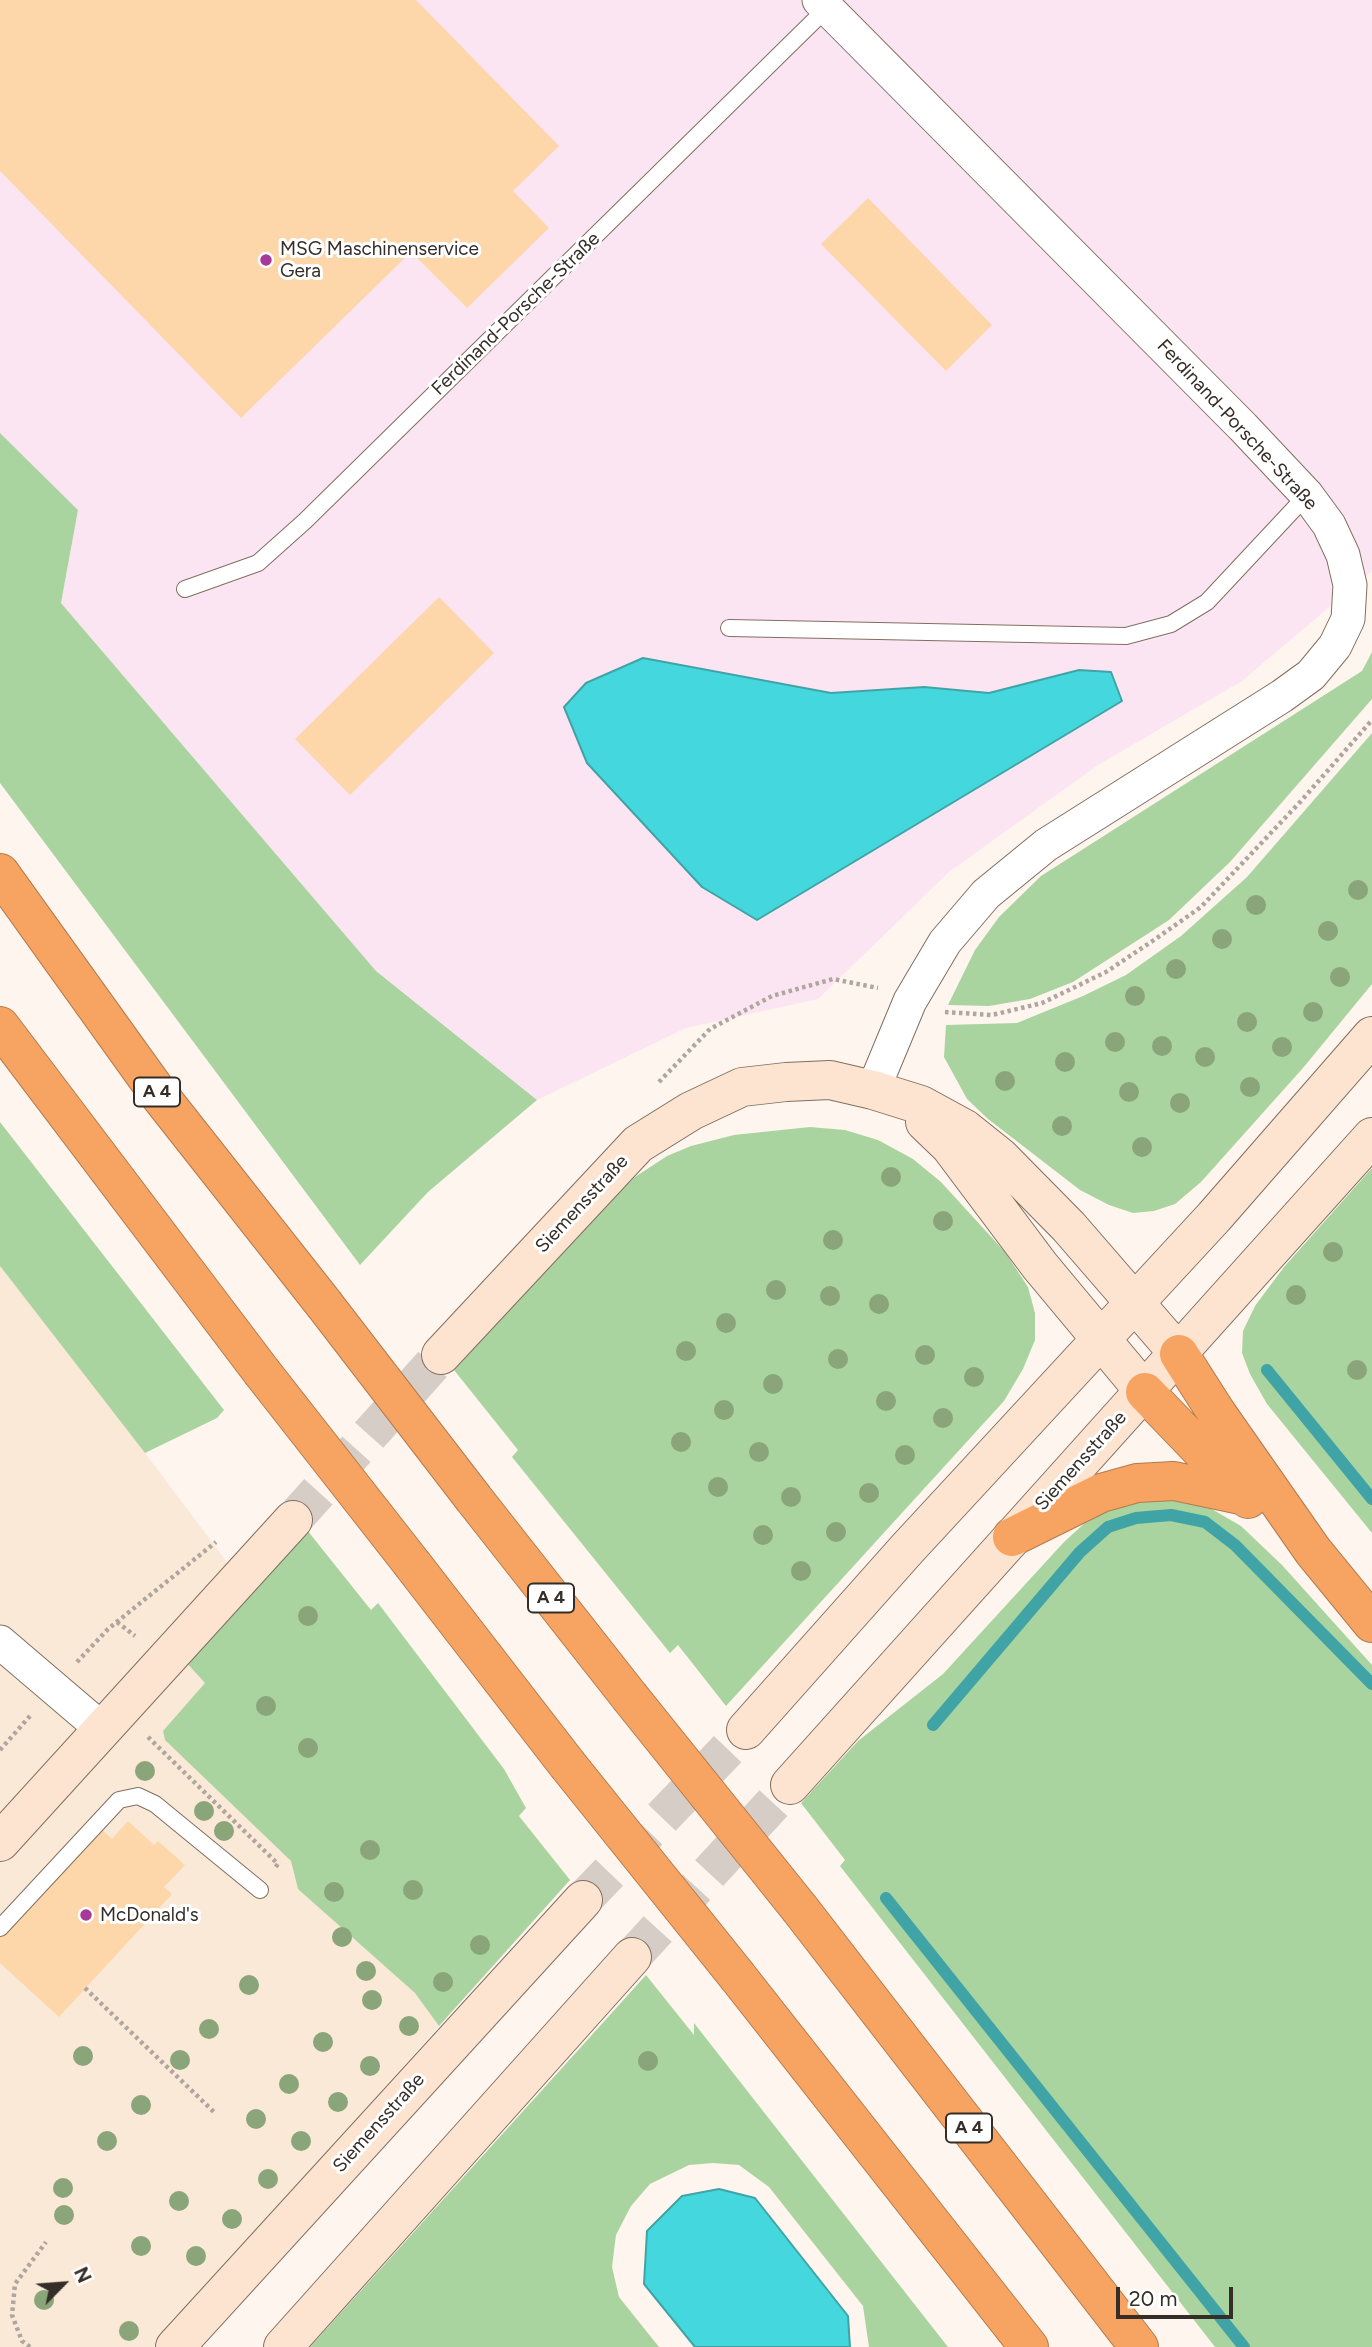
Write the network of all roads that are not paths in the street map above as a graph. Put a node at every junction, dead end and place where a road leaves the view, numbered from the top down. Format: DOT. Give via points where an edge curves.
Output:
graph roads {
  1 [pos="823,4"];
  2 [pos="1307,495"];
  3 [pos="186,589"];
  4 [pos="729,628"];
  5 [pos="0,873"];
  6 [pos="0,1026"];
  7 [pos="1372,1036"];
  8 [pos="873,1090"];
  9 [pos="1372,1137"];
  10 [pos="1134,1304"];
  11 [pos="1099,1339"];
  12 [pos="1179,1354"];
  13 [pos="441,1355"];
  14 [pos="1145,1392"];
  15 [pos="1245,1496"];
  16 [pos="293,1520"];
  17 [pos="1012,1537"];
  18 [pos="1313,1551"];
  19 [pos="1372,1623"];
  20 [pos="0,1642"];
  21 [pos="103,1729"];
  22 [pos="746,1730"];
  23 [pos="790,1786"];
  24 [pos="0,1842"];
  25 [pos="260,1890"];
  26 [pos="583,1900"];
  27 [pos="0,1928"];
  28 [pos="632,1957"];
  29 [pos="175,2347"];
  30 [pos="283,2347"];
  31 [pos="1029,2347"];
  32 [pos="1139,2347"];
  1 -- 2 [label="street, Ferdinand-Porsche-Straße"];
  1 -- 3 [label="lane, Ferdinand-Porsche-Straße" via="296,529 258,563"];
  2 -- 4 [label="lane" via="1207,602 1171,624 1126,636"];
  2 -- 8 [label="street, Ferdinand-Porsche-Straße" via="1329,525 1350,585 1348,619 1335,646 1311,674 1282,696 1046,845 986,894 946,942 910,1001"];
  5 -- 32 [label="highway, A 4, bridge" via="160,1096"];
  6 -- 31 [label="highway, bridge" via="261,1371"];
  7 -- 10 [label="main road"];
  8 -- 10 [label="main road, Siemensstraße" via="921,1105 965,1129 1000,1157 1069,1227"];
  8 -- 11 [label="main road, Siemensstraße" via="918,1116 950,1146"];
  8 -- 13 [label="main road, Siemensstraße" via="830,1080 786,1082 743,1087 691,1111 638,1144"];
  9 -- 12 [label="main road, Siemensstraße"];
  10 -- 11 [label="main road"];
  10 -- 12 [label="main road, Siemensstraße"];
  11 -- 14 [label="main road, Siemensstraße"];
  11 -- 22 [label="main road"];
  12 -- 14 [label="main road, Siemensstraße"];
  12 -- 18 [label="highway"];
  14 -- 15 [label="highway"];
  14 -- 17 [label="main road, Siemensstraße"];
  15 -- 17 [label="highway" via="1174,1481 1137,1483 1101,1493"];
  15 -- 18 [label="highway"];
  16 -- 21 [label="main road"];
  17 -- 23 [label="main road, Siemensstraße"];
  18 -- 19 [label="highway"];
  20 -- 21 [label="street"];
  21 -- 24 [label="main road"];
  25 -- 27 [label="lane" via="155,1804 138,1796 119,1800"];
  26 -- 29 [label="main road, Siemensstraße"];
  28 -- 30 [label="main road"];
}
